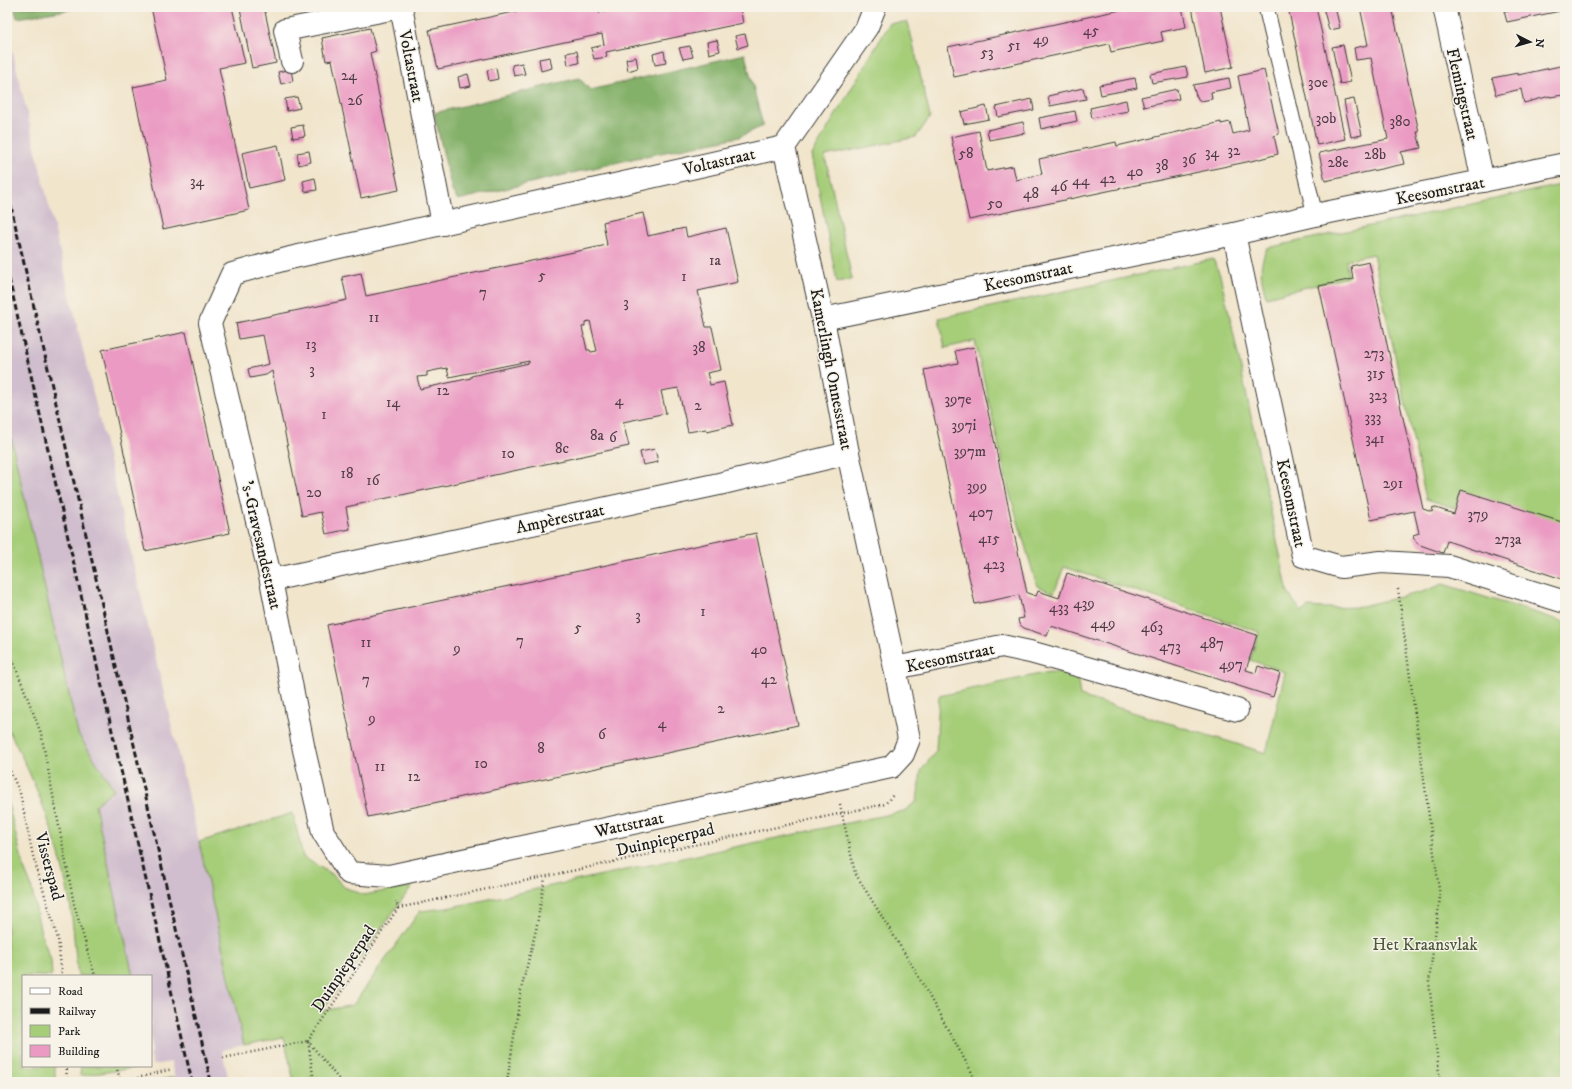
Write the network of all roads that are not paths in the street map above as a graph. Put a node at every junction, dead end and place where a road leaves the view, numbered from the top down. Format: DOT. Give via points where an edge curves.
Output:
graph roads {
  1 [pos="876,7"];
  2 [pos="1266,7"];
  3 [pos="1444,7"];
  4 [pos="292,61"];
  5 [pos="784,147"];
  6 [pos="1565,164"];
  7 [pos="1483,181"];
  8 [pos="1315,215"];
  9 [pos="443,224"];
  10 [pos="1234,234"];
  11 [pos="290,258"];
  12 [pos="823,319"];
  13 [pos="848,453"];
  14 [pos="270,580"];
  15 [pos="1565,602"];
  16 [pos="895,668"];
  17 [pos="1237,710"];
  18 [pos="904,754"];
  19 [pos="350,873"];
  1 -- 5 [label="street" via="867,27"];
  2 -- 8 [label="lane"];
  3 -- 7 [label="street, Flemingstraat"];
  4 -- 9 [label="street, Voltastraat" via="286,30 401,7"];
  5 -- 9 [label="street, Voltastraat"];
  5 -- 12 [label="street, Kamerlingh Onnesstraat"];
  6 -- 7 [label="street, Keesomstraat"];
  7 -- 8 [label="street, Keesomstraat"];
  8 -- 10 [label="street, Keesomstraat"];
  9 -- 11 [label="street, Voltastraat"];
  10 -- 12 [label="street, Keesomstraat"];
  10 -- 15 [label="street, Keesomstraat" via="1303,556 1341,567 1380,562 1449,566"];
  11 -- 14 [label="street, 's-Gravesandestraat" via="232,274 210,323"];
  12 -- 13 [label="street, Kamerlingh Onnesstraat"];
  13 -- 14 [label="street, Ampèrestraat" via="712,485"];
  13 -- 16 [label="street, Kamerlingh Onnesstraat"];
  14 -- 19 [label="street, 's-Gravesandestraat" via="323,832"];
  16 -- 17 [label="street, Keesomstraat" via="1002,646"];
  16 -- 18 [label="street, Kamerlingh Onnesstraat" via="908,739"];
  18 -- 19 [label="street, Wattstraat" via="891,767 389,876"];
}
